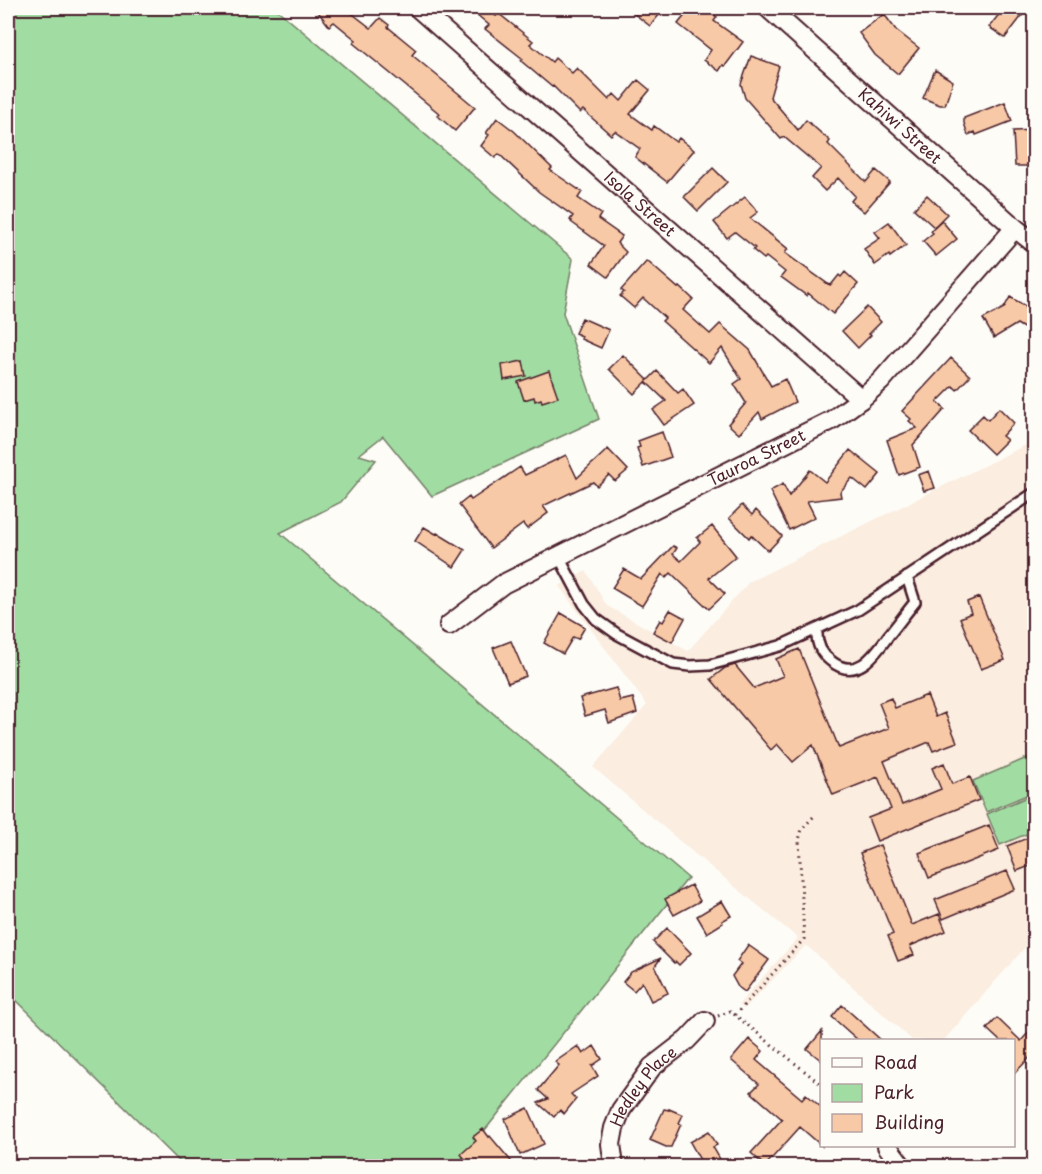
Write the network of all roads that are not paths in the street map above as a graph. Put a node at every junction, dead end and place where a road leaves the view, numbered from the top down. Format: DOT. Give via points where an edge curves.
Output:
graph roads {
  1 [pos="418,8"];
  2 [pos="776,10"];
  3 [pos="1015,228"];
  4 [pos="1035,243"];
  5 [pos="861,399"];
  6 [pos="1035,493"];
  7 [pos="559,557"];
  8 [pos="907,577"];
  9 [pos="449,625"];
  10 [pos="817,629"];
  11 [pos="705,1021"];
  12 [pos="888,1147"];
  13 [pos="614,1167"];
  14 [pos="902,1167"];
  1 -- 5 [label="street, Isola Street"];
  2 -- 3 [label="street, Kahiwi Street"];
  3 -- 4 [label="street, Kahiwi Street"];
  3 -- 5 [label="street, Tauroa Street"];
  5 -- 7 [label="street, Tauroa Street" via="832,420"];
  6 -- 8 [label="lane"];
  7 -- 9 [label="street, Tauroa Street" via="503,585"];
  7 -- 10 [label="lane" via="596,619 673,664 710,665 780,646"];
  8 -- 10 [label="lane" via="858,610"];
  8 -- 10 [label="lane" via="915,602 872,658 855,668 843,669 822,653 816,639"];
  11 -- 13 [label="street, Hedley Place" via="652,1067 621,1110 611,1144"];
  12 -- 14 [label="street"];
}
